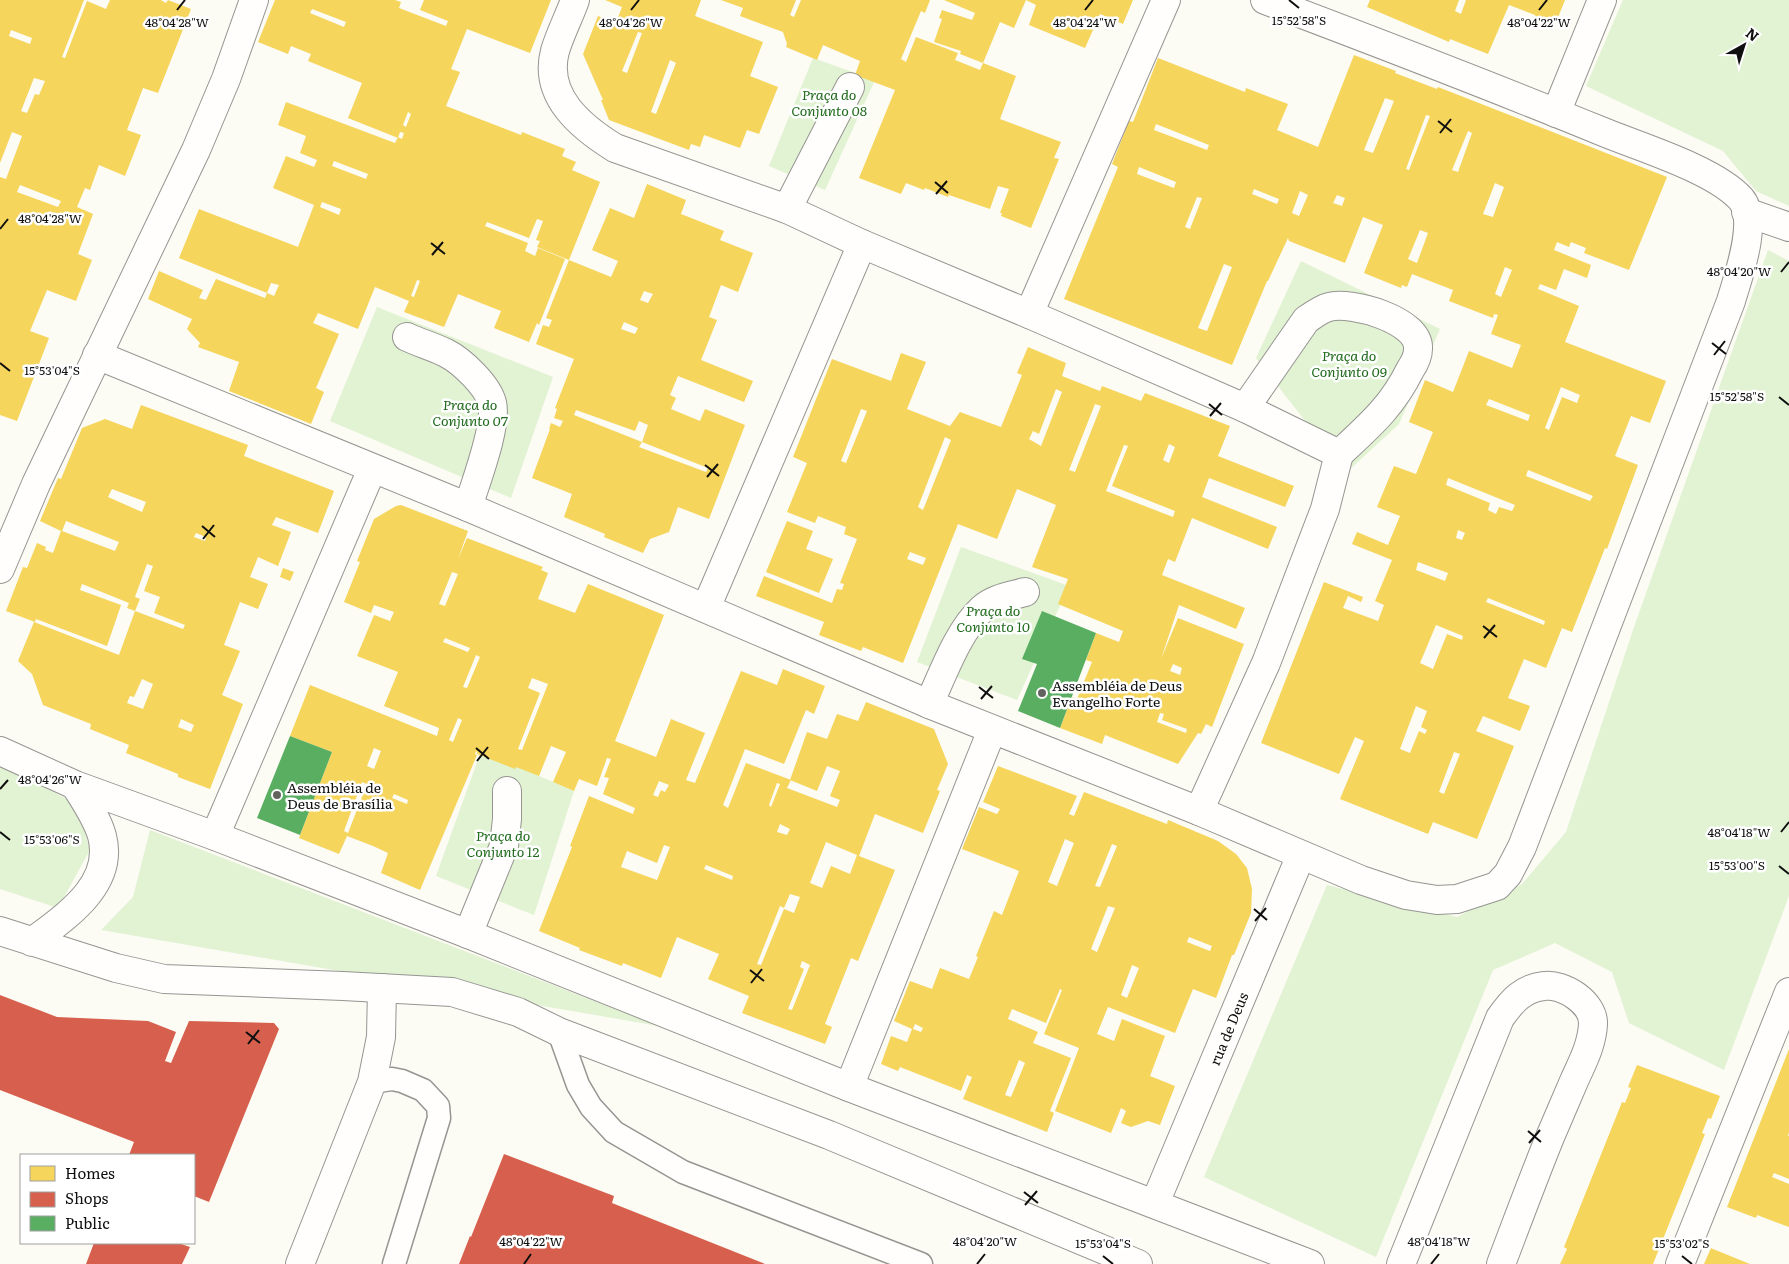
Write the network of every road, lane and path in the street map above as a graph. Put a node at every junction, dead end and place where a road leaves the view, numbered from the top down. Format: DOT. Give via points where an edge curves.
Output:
graph roads {
  1 [pos="575,0"];
  2 [pos="1166,0"];
  3 [pos="1602,0"];
  4 [pos="247,2"];
  5 [pos="1276,2"];
  6 [pos="850,87"];
  7 [pos="1556,112"];
  8 [pos="787,209"];
  9 [pos="1746,212"];
  10 [pos="1789,227"];
  11 [pos="862,244"];
  12 [pos="1029,314"];
  13 [pos="407,337"];
  14 [pos="97,355"];
  15 [pos="1245,408"];
  16 [pos="1339,454"];
  17 [pos="372,469"];
  18 [pos="468,508"];
  19 [pos="0,569"];
  20 [pos="1025,592"];
  21 [pos="706,608"];
  22 [pos="929,704"];
  23 [pos="992,730"];
  24 [pos="0,751"];
  25 [pos="75,785"];
  26 [pos="506,791"];
  27 [pos="1200,810"];
  28 [pos="215,836"];
  29 [pos="1301,855"];
  30 [pos="0,931"];
  31 [pos="468,934"];
  32 [pos="32,942"];
  33 [pos="382,988"];
  34 [pos="1789,992"];
  35 [pos="559,1032"];
  36 [pos="372,1082"];
  37 [pos="849,1087"];
  38 [pos="1154,1203"];
  39 [pos="300,1264"];
  40 [pos="394,1264"];
  41 [pos="921,1264"];
  42 [pos="1138,1264"];
  43 [pos="1310,1264"];
  44 [pos="1401,1264"];
  45 [pos="1501,1264"];
  46 [pos="1680,1264"];
  1 -- 8 [label="street" via="555,51 553,77 560,97 574,118 615,148"];
  2 -- 12 [label="street"];
  3 -- 7 [label="street"];
  4 -- 14 [label="street" via="226,79 196,150"];
  5 -- 7 [label="street"];
  6 -- 8 [label="street"];
  7 -- 9 [label="street" via="1704,172 1742,200"];
  8 -- 11 [label="street"];
  9 -- 10 [label="street"];
  9 -- 29 [label="street" via="1748,225 1744,260 1731,301 1522,847 1508,874 1496,886 1482,892 1457,899 1437,900 1397,892"];
  11 -- 12 [label="street"];
  11 -- 21 [label="street"];
  12 -- 15 [label="street"];
  13 -- 18 [label="street" via="448,354 488,390 493,405 492,420"];
  14 -- 17 [label="street"];
  14 -- 19 [label="street"];
  15 -- 16 [label="street"];
  15 -- 16 [label="street" via="1306,320 1318,312 1349,305 1391,318 1415,337 1419,347 1413,365 1386,409"];
  16 -- 27 [label="street" via="1325,509 1266,663"];
  17 -- 18 [label="street"];
  17 -- 28 [label="street"];
  18 -- 21 [label="street"];
  20 -- 22 [label="street" via="997,599 976,615 955,648"];
  21 -- 22 [label="street"];
  22 -- 23 [label="street"];
  23 -- 27 [label="street"];
  23 -- 37 [label="street"];
  24 -- 25 [label="street"];
  25 -- 28 [label="street"];
  25 -- 32 [label="street" via="102,836 104,857 101,871 89,894"];
  26 -- 31 [label="street" via="504,846"];
  27 -- 29 [label="street"];
  28 -- 31 [label="street"];
  29 -- 38 [label="street, rua de Deus"];
  30 -- 32 [label="street"];
  31 -- 37 [label="street"];
  32 -- 33 [label="street" via="164,979"];
  33 -- 35 [label="street" via="452,992 518,1012"];
  33 -- 36 [label="street" via="381,1037"];
  34 -- 46 [label="street"];
  35 -- 41 [label="lane" via="578,1085 591,1107 614,1132 683,1172"];
  35 -- 42 [label="street" via="829,1135"];
  36 -- 39 [label="street"];
  36 -- 40 [label="lane" via="402,1081 423,1090 438,1106 439,1118"];
  37 -- 38 [label="street"];
  38 -- 43 [label="street"];
  44 -- 45 [label="street" via="1500,1018 1522,992 1550,985 1568,991 1588,1009 1593,1022 1589,1047"];
}
